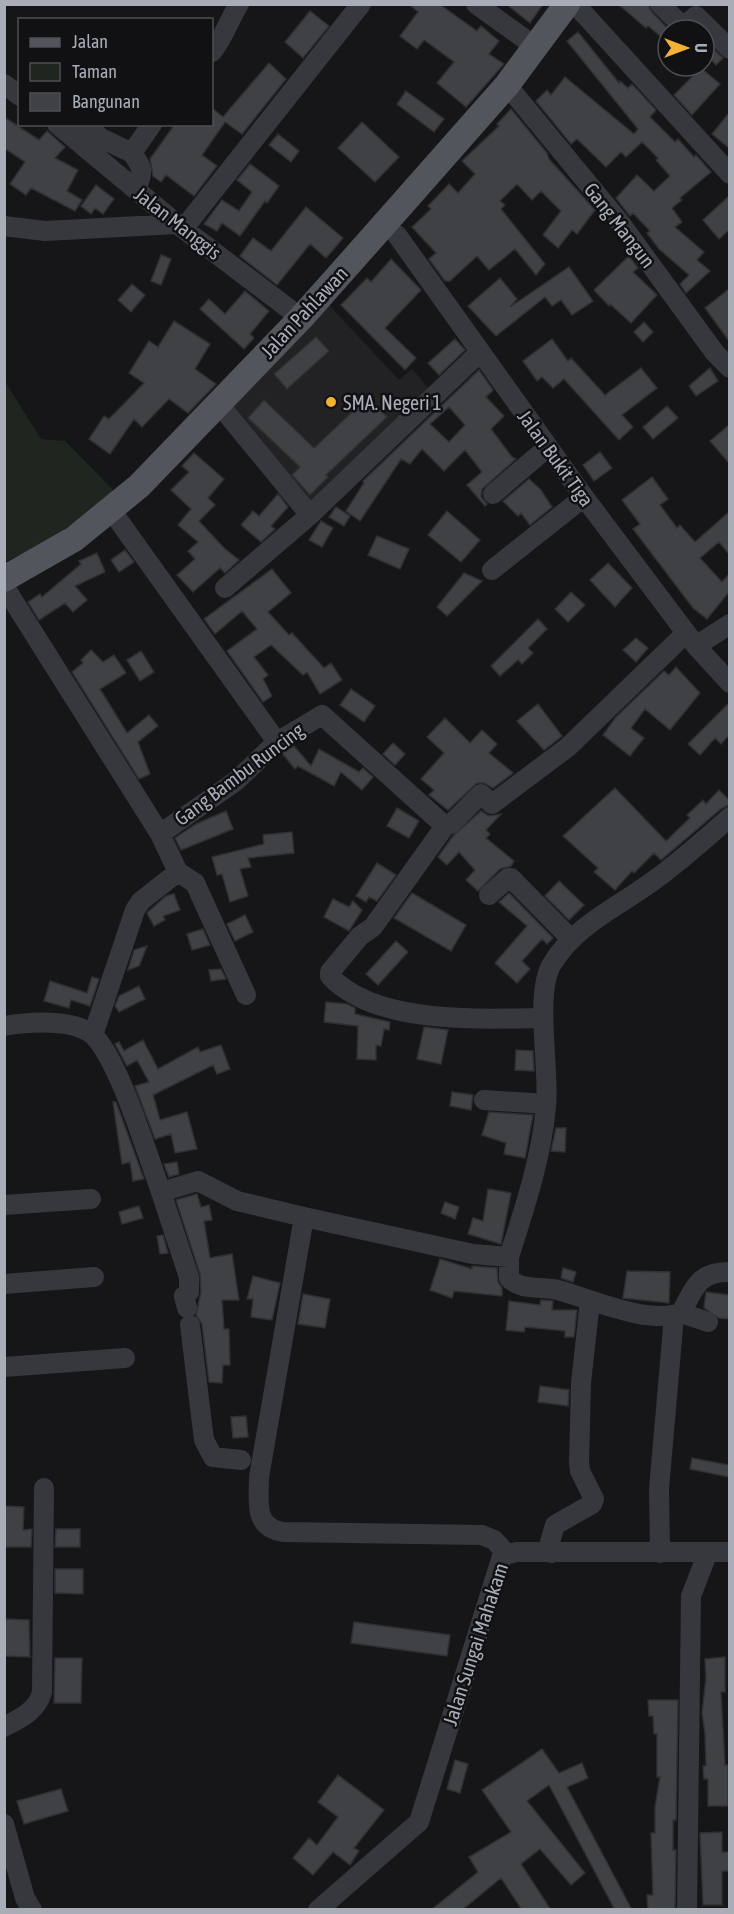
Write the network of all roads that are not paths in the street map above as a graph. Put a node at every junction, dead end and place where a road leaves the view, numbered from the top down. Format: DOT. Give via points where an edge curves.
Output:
graph roads {
  1 [pos="239,4"];
  2 [pos="362,4"];
  3 [pos="476,4"];
  4 [pos="567,4"];
  5 [pos="575,4"];
  6 [pos="660,4"];
  7 [pos="536,47"];
  8 [pos="729,49"];
  9 [pos="213,51"];
  10 [pos="4,84"];
  11 [pos="507,85"];
  12 [pos="18,94"];
  13 [pos="59,126"];
  14 [pos="87,126"];
  15 [pos="151,126"];
  16 [pos="132,153"];
  17 [pos="729,174"];
  18 [pos="136,190"];
  19 [pos="4,226"];
  20 [pos="181,226"];
  21 [pos="392,229"];
  22 [pos="301,318"];
  23 [pos="480,352"];
  24 [pos="729,368"];
  25 [pos="218,403"];
  26 [pos="543,450"];
  27 [pos="493,494"];
  28 [pos="584,497"];
  29 [pos="111,510"];
  30 [pos="310,515"];
  31 [pos="492,570"];
  32 [pos="4,579"];
  33 [pos="4,585"];
  34 [pos="225,588"];
  35 [pos="729,624"];
  36 [pos="691,640"];
  37 [pos="729,683"];
  38 [pos="277,742"];
  39 [pos="729,817"];
  40 [pos="445,826"];
  41 [pos="160,834"];
  42 [pos="178,872"];
  43 [pos="489,895"];
  44 [pos="571,939"];
  45 [pos="246,995"];
  46 [pos="543,1018"];
  47 [pos="4,1026"];
  48 [pos="93,1035"];
  49 [pos="484,1100"];
  50 [pos="546,1104"];
  51 [pos="161,1192"];
  52 [pos="91,1199"];
  53 [pos="4,1205"];
  54 [pos="304,1217"];
  55 [pos="509,1257"];
  56 [pos="729,1272"];
  57 [pos="94,1277"];
  58 [pos="4,1284"];
  59 [pos="591,1301"];
  60 [pos="677,1314"];
  61 [pos="708,1322"];
  62 [pos="125,1358"];
  63 [pos="4,1366"];
  64 [pos="241,1460"];
  65 [pos="44,1488"];
  66 [pos="552,1552"];
  67 [pos="660,1552"];
  68 [pos="708,1552"];
  69 [pos="729,1552"];
  70 [pos="506,1553"];
  71 [pos="4,1727"];
  72 [pos="4,1824"];
  73 [pos="24,1906"];
  74 [pos="318,1910"];
  75 [pos="687,1910"];
  1 -- 9 [label="street"];
  2 -- 20 [label="street"];
  3 -- 7 [label="street"];
  4 -- 7 [label="main road, Jalan Pahlawan"];
  5 -- 17 [label="street"];
  6 -- 8 [label="street" via="683,27 696,16"];
  7 -- 11 [label="main road, Jalan Pahlawan"];
  10 -- 12 [label="street"];
  11 -- 21 [label="main road, Jalan Pahlawan"];
  11 -- 24 [label="street, Gang Mangun" via="618,220"];
  13 -- 18 [label="street, Jalan Manggis"];
  14 -- 16 [label="street" via="101,138"];
  15 -- 16 [label="street"];
  16 -- 18 [label="street" via="142,166"];
  18 -- 20 [label="street, Jalan Manggis"];
  19 -- 20 [label="street" via="45,231"];
  20 -- 22 [label="street, Jalan Manggis"];
  21 -- 22 [label="main road, Jalan Pahlawan"];
  21 -- 23 [label="street, Jalan Bukit Tiga"];
  22 -- 25 [label="main road, Jalan Pahlawan"];
  23 -- 26 [label="street, Jalan Bukit Tiga"];
  23 -- 30 [label="street"];
  25 -- 29 [label="main road, Jalan Pahlawan"];
  25 -- 30 [label="street"];
  26 -- 27 [label="street"];
  26 -- 28 [label="street, Jalan Bukit Tiga"];
  28 -- 31 [label="street"];
  28 -- 36 [label="street, Jalan Bukit Tiga"];
  29 -- 32 [label="main road, Jalan Pahlawan" via="74,539"];
  29 -- 38 [label="street"];
  30 -- 34 [label="street"];
  33 -- 41 [label="street"];
  35 -- 36 [label="street"];
  36 -- 37 [label="street, Jalan Bukit Tiga"];
  36 -- 40 [label="street" via="568,747 492,804 481,794"];
  38 -- 40 [label="street, Gang Bambu Runcing" via="322,715"];
  38 -- 41 [label="street, Gang Bambu Runcing" via="236,780"];
  39 -- 44 [label="street" via="653,881"];
  40 -- 46 [label="street" via="373,927 333,966 330,976 340,987 418,1015"];
  41 -- 42 [label="street"];
  42 -- 45 [label="street" via="195,883"];
  42 -- 48 [label="street" via="135,910"];
  43 -- 44 [label="street" via="511,878"];
  44 -- 46 [label="street" via="551,964 545,981"];
  46 -- 50 [label="street"];
  47 -- 48 [label="street" via="33,1022 63,1024"];
  48 -- 51 [label="street" via="113,1067"];
  49 -- 50 [label="street"];
  50 -- 55 [label="street" via="533,1180"];
  51 -- 54 [label="street" via="198,1181 237,1201"];
  51 -- 64 [label="street" via="189,1276 189,1292 184,1296 204,1440 213,1457"];
  52 -- 53 [label="street"];
  54 -- 55 [label="street" via="473,1254"];
  54 -- 70 [label="street" via="259,1477 258,1512 262,1524 283,1532 482,1535 494,1540"];
  55 -- 59 [label="street" via="509,1278 513,1282"];
  56 -- 60 [label="street" via="703,1276"];
  57 -- 58 [label="street"];
  59 -- 60 [label="street" via="614,1309"];
  59 -- 66 [label="street" via="581,1383 579,1463 594,1499 592,1504 555,1525 550,1542"];
  60 -- 61 [label="street"];
  60 -- 67 [label="street" via="659,1489"];
  62 -- 63 [label="street"];
  65 -- 71 [label="street" via="42,1692 39,1703 30,1712"];
  66 -- 67 [label="street, Jalan Sungai Mahakam"];
  66 -- 70 [label="street, Jalan Sungai Mahakam"];
  67 -- 68 [label="street, Jalan Sungai Mahakam"];
  68 -- 69 [label="street, Jalan Sungai Mahakam"];
  68 -- 75 [label="street" via="692,1596"];
  70 -- 74 [label="street, Jalan Sungai Mahakam" via="499,1561 419,1822"];
  72 -- 73 [label="street"];
}
